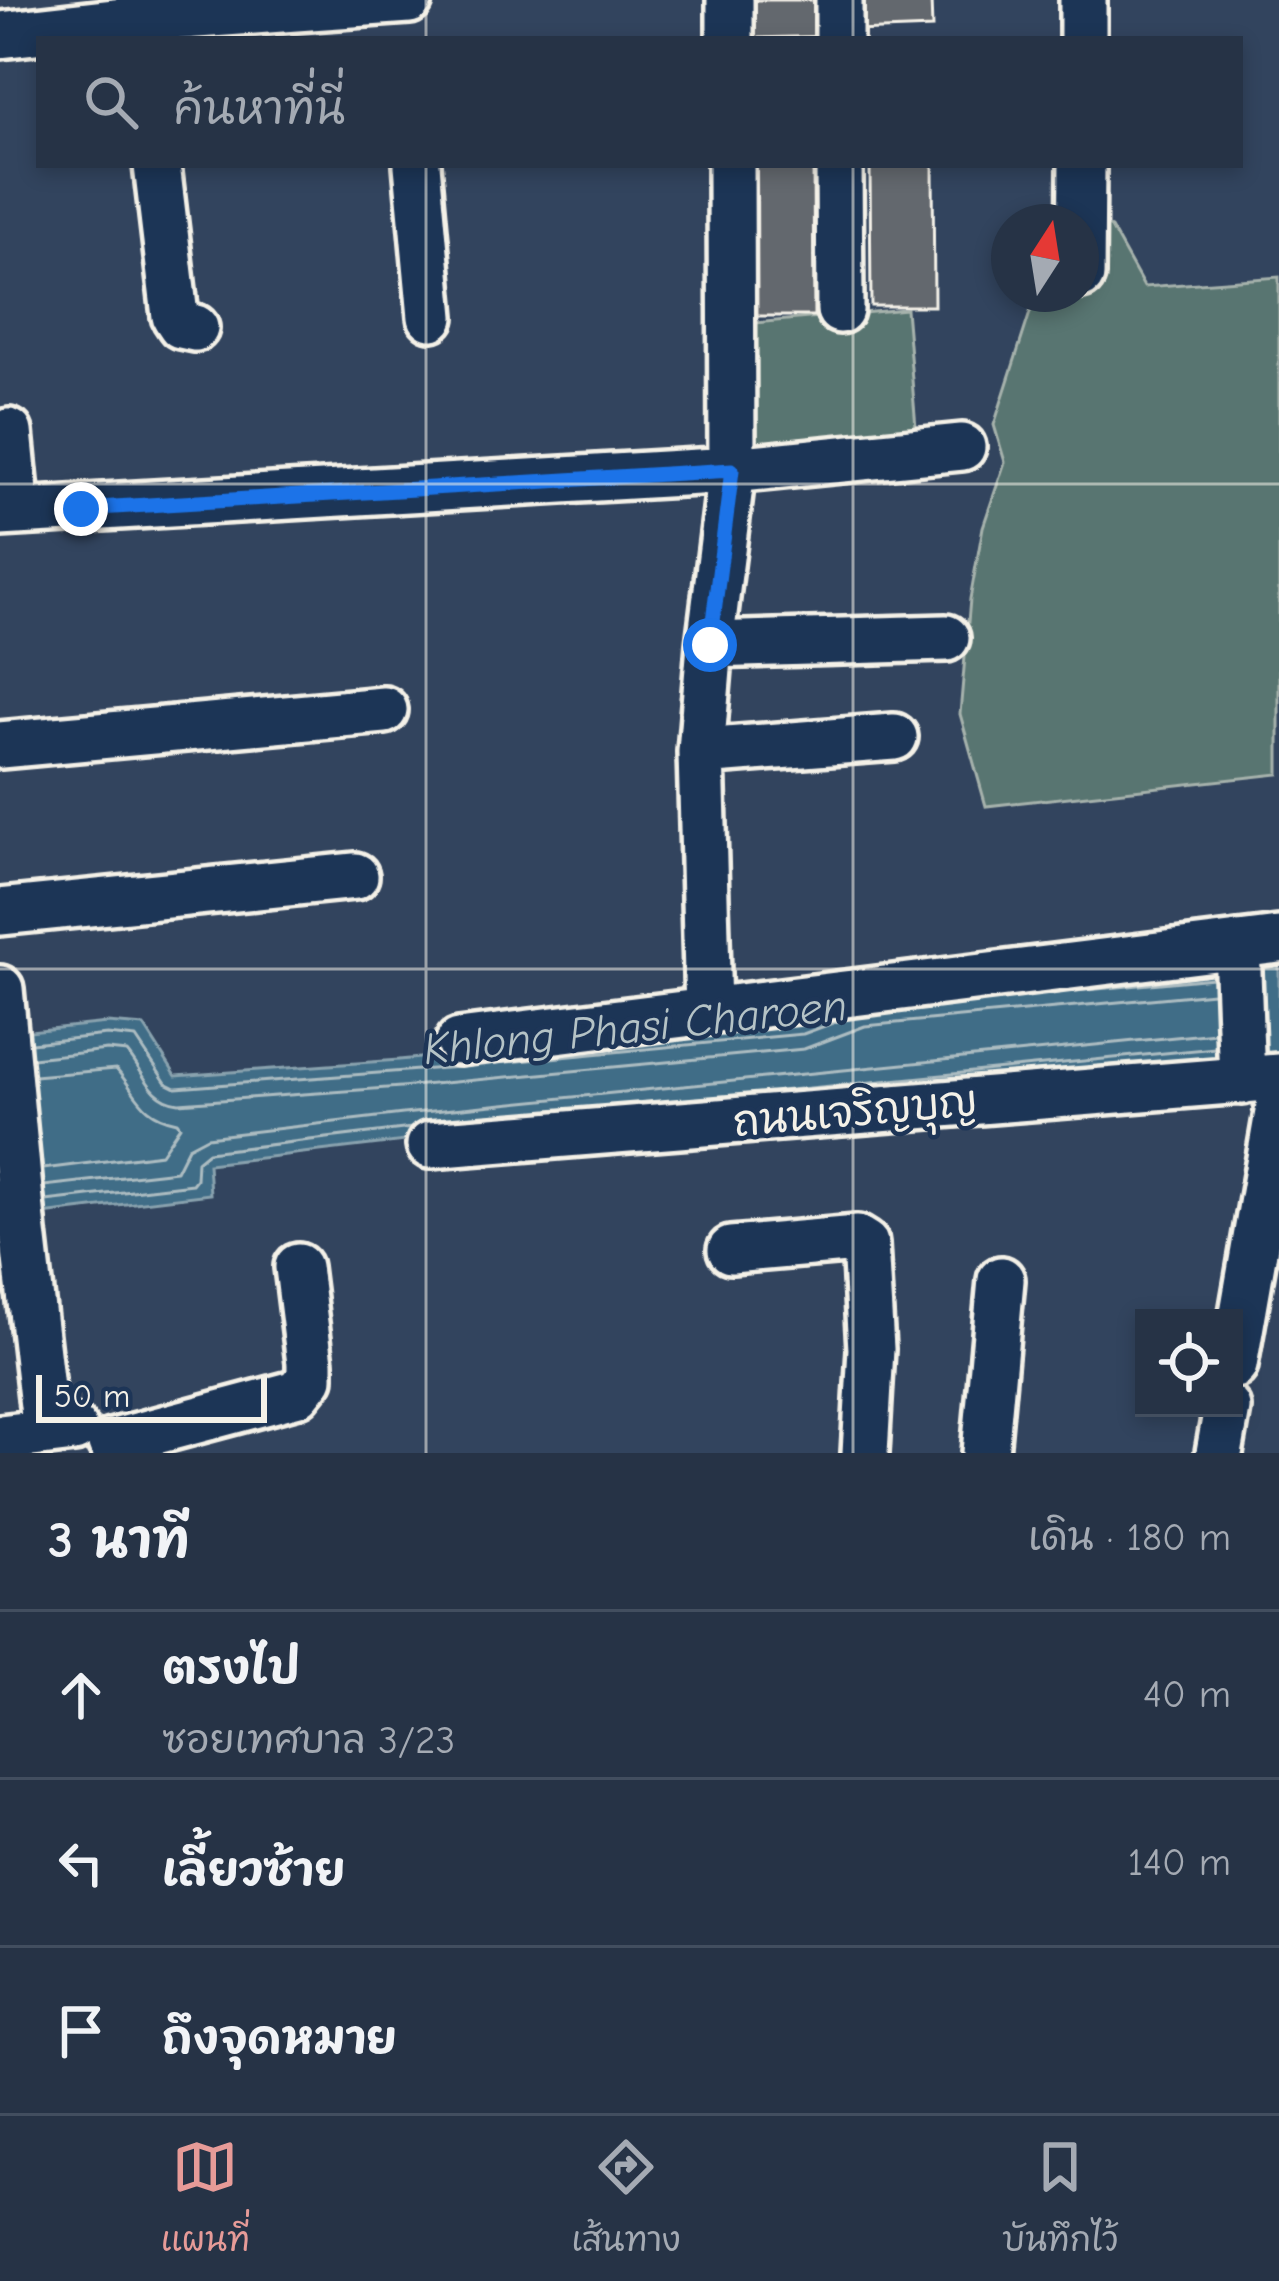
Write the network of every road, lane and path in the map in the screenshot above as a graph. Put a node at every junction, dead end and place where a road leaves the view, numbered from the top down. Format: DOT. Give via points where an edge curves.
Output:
graph roads {
  1 [pos="405,0"];
  2 [pos="730,0"];
  3 [pos="839,0"];
  4 [pos="1083,0"];
  5 [pos="141,29"];
  6 [pos="0,35"];
  7 [pos="406,36"];
  8 [pos="730,36"];
  9 [pos="839,36"];
  10 [pos="1083,36"];
  11 [pos="157,168"];
  12 [pos="417,168"];
  13 [pos="731,168"];
  14 [pos="839,168"];
  15 [pos="1082,168"];
  16 [pos="1082,204"];
  17 [pos="840,310"];
  18 [pos="431,317"];
  19 [pos="195,328"];
  20 [pos="9,432"];
  21 [pos="962,447"];
  22 [pos="732,470"];
  23 [pos="8,512"];
  24 [pos="946,638"];
  25 [pos="710,645"];
  26 [pos="384,710"];
  27 [pos="894,737"];
  28 [pos="0,746"];
  29 [pos="701,752"];
  30 [pos="355,876"];
  31 [pos="0,912"];
  32 [pos="1251,947"];
  33 [pos="2,1007"];
  34 [pos="708,1011"];
  35 [pos="459,1042"];
  36 [pos="1254,1074"];
  37 [pos="1279,1107"];
  38 [pos="430,1145"];
  39 [pos="731,1250"];
  40 [pos="298,1267"];
  41 [pos="1000,1280"];
  42 [pos="56,1307"];
  43 [pos="1243,1314"];
  44 [pos="1225,1417"];
  45 [pos="0,1438"];
  46 [pos="87,1440"];
  47 [pos="865,1453"];
  48 [pos="985,1453"];
  49 [pos="1219,1453"];
  1 -- 5 [label="street"];
  1 -- 7 [label="street"];
  2 -- 8 [label="street"];
  3 -- 9 [label="street"];
  4 -- 10 [label="street"];
  5 -- 6 [label="street"];
  11 -- 19 [label="street" via="175,316"];
  12 -- 18 [label="street"];
  13 -- 22 [label="street"];
  14 -- 17 [label="street"];
  15 -- 16 [label="street"];
  20 -- 23 [label="street"];
  21 -- 22 [label="street"];
  22 -- 23 [label="street"];
  22 -- 25 [label="street"];
  24 -- 25 [label="street"];
  25 -- 29 [label="street"];
  26 -- 28 [label="street"];
  27 -- 29 [label="street"];
  29 -- 34 [label="street"];
  30 -- 31 [label="street"];
  32 -- 34 [label="street"];
  32 -- 36 [label="street"];
  33 -- 46 [label="street" via="23,1232"];
  34 -- 35 [label="street"];
  36 -- 38 [label="street, ถนนเจริญบุญ"];
  37 -- 43 [label="street"];
  39 -- 47 [label="street" via="866,1244"];
  40 -- 46 [label="street" via="310,1378 298,1393"];
  41 -- 48 [label="street"];
  42 -- 46 [label="street"];
  44 -- 49 [label="street"];
  45 -- 46 [label="street"];
}
